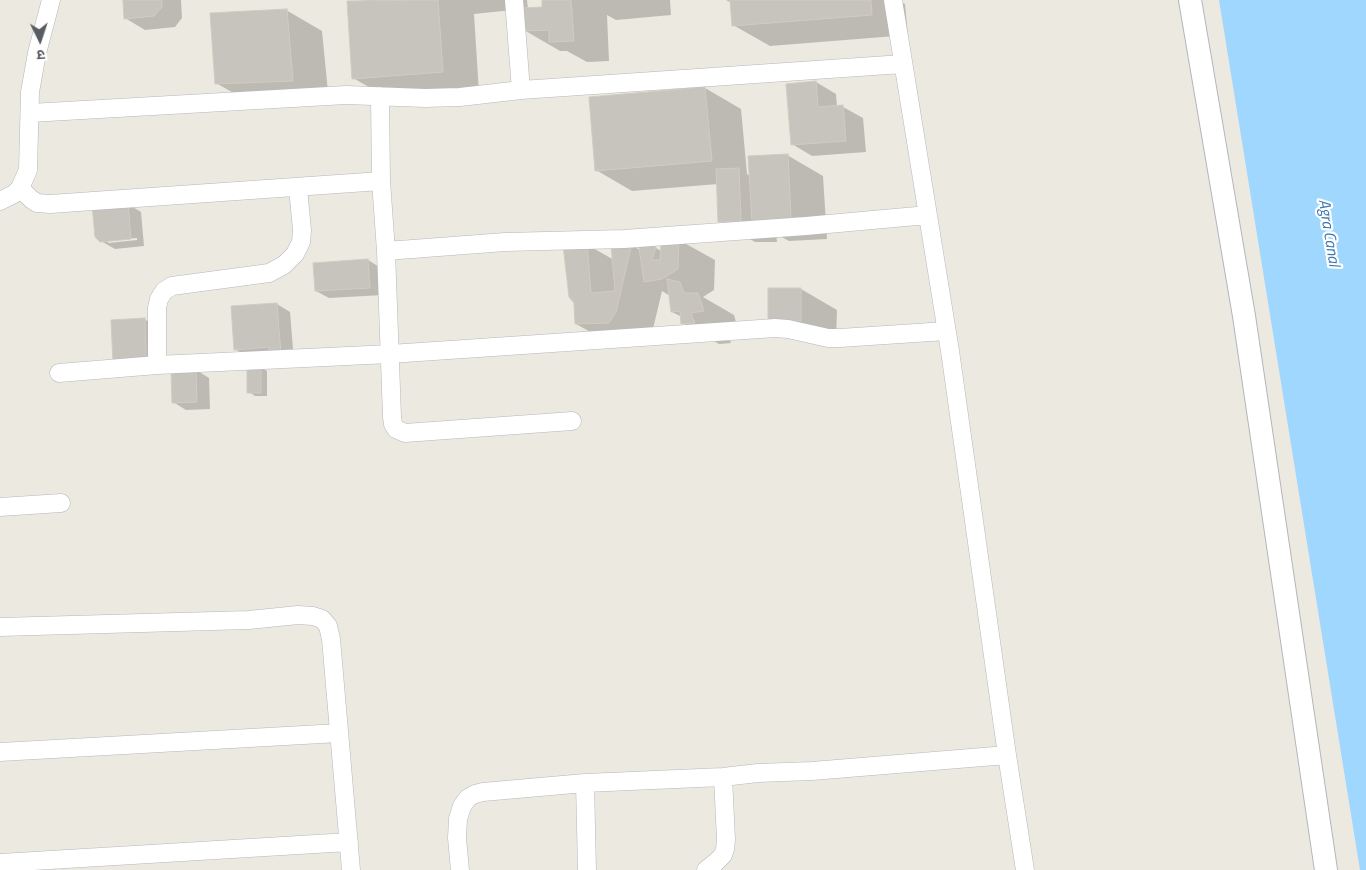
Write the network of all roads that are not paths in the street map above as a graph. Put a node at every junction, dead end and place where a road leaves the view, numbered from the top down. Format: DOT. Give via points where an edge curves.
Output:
graph roads {
  1 [pos="51,0"];
  2 [pos="514,0"];
  3 [pos="893,0"];
  4 [pos="1190,0"];
  5 [pos="903,64"];
  6 [pos="521,90"];
  7 [pos="380,96"];
  8 [pos="30,112"];
  9 [pos="381,181"];
  10 [pos="20,188"];
  11 [pos="298,188"];
  12 [pos="0,201"];
  13 [pos="928,215"];
  14 [pos="386,251"];
  15 [pos="946,331"];
  16 [pos="390,354"];
  17 [pos="158,365"];
  18 [pos="59,373"];
  19 [pos="572,421"];
  20 [pos="61,503"];
  21 [pos="0,507"];
  22 [pos="0,627"];
  23 [pos="339,733"];
  24 [pos="0,752"];
  25 [pos="1007,755"];
  26 [pos="723,777"];
  27 [pos="585,783"];
  28 [pos="349,842"];
  29 [pos="0,863"];
  30 [pos="352,870"];
  31 [pos="460,870"];
  32 [pos="587,870"];
  33 [pos="706,870"];
  34 [pos="1025,870"];
  35 [pos="1326,870"];
  1 -- 8 [label="street" via="37,53"];
  2 -- 6 [label="street"];
  3 -- 5 [label="street"];
  4 -- 35 [label="street" via="1244,316"];
  5 -- 6 [label="street"];
  5 -- 13 [label="street"];
  6 -- 7 [label="street" via="460,97"];
  7 -- 8 [label="street" via="346,95"];
  7 -- 9 [label="street"];
  8 -- 10 [label="street" via="28,170"];
  9 -- 11 [label="street"];
  9 -- 14 [label="street"];
  10 -- 11 [label="street" via="31,199 43,204"];
  10 -- 12 [label="street"];
  11 -- 17 [label="street" via="301,242 284,265 269,273 172,286 164,291 157,308"];
  13 -- 14 [label="street" via="654,237 506,242"];
  13 -- 15 [label="street"];
  14 -- 16 [label="street"];
  15 -- 16 [label="street" via="840,338 775,328"];
  15 -- 25 [label="street"];
  16 -- 17 [label="street"];
  16 -- 19 [label="street" via="393,424 405,434"];
  17 -- 18 [label="street"];
  20 -- 21 [label="street"];
  22 -- 23 [label="street" via="314,616 328,626 331,639"];
  23 -- 24 [label="street"];
  23 -- 28 [label="street"];
  25 -- 26 [label="street"];
  25 -- 34 [label="street"];
  26 -- 27 [label="street"];
  26 -- 33 [label="street" via="725,849 723,855"];
  27 -- 31 [label="street" via="493,790 468,798 458,819"];
  27 -- 32 [label="street"];
  28 -- 29 [label="street"];
  28 -- 30 [label="street"];
}
